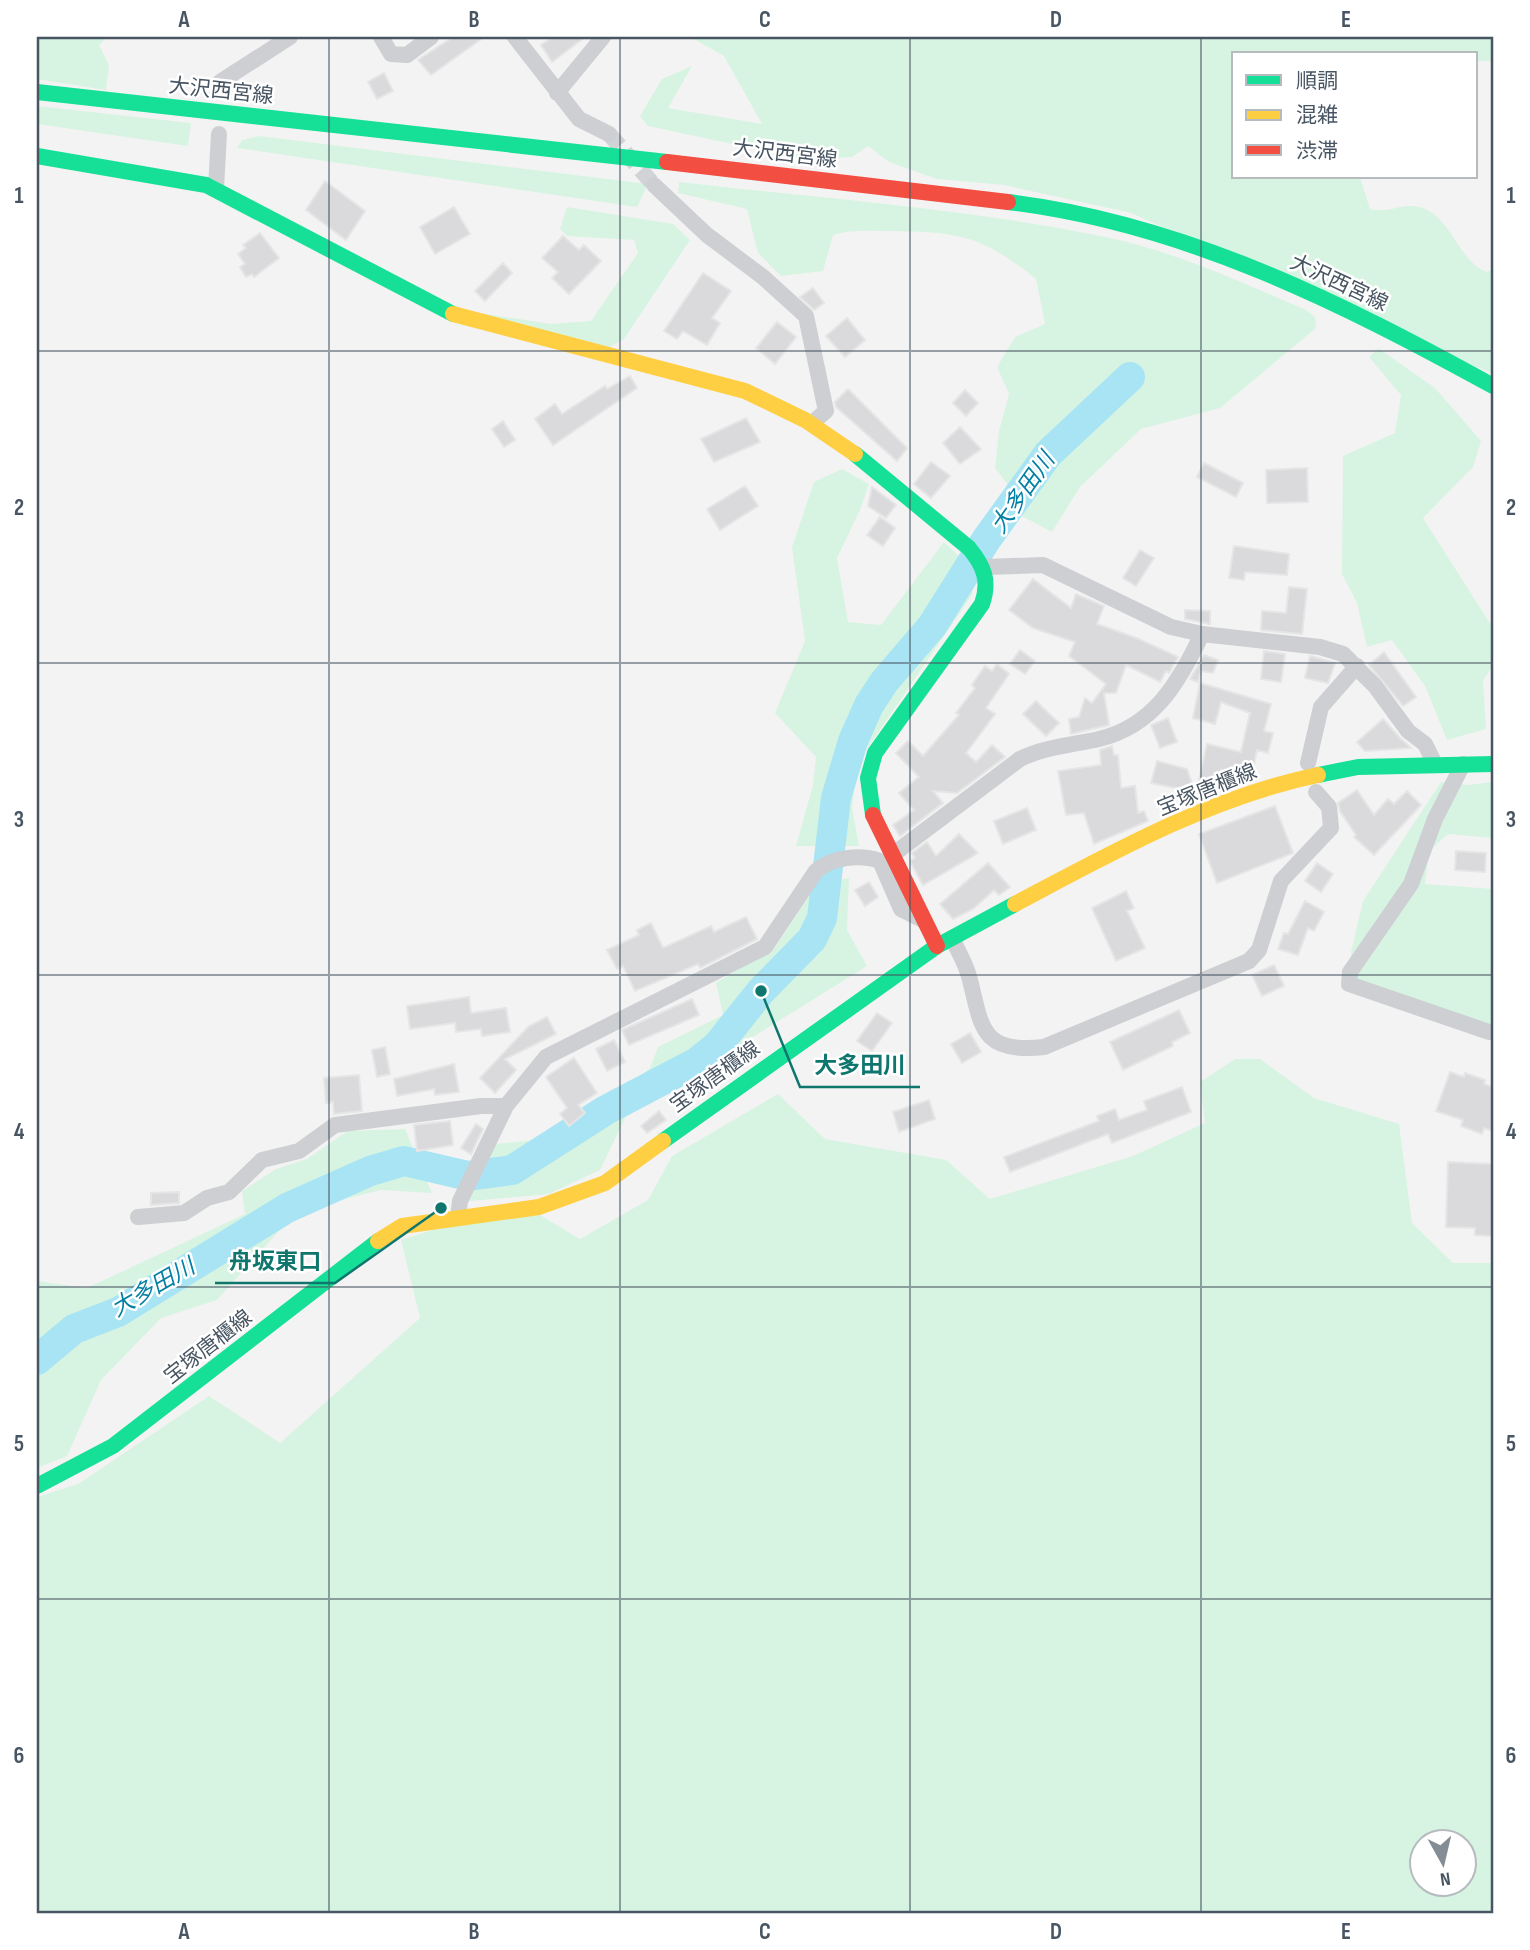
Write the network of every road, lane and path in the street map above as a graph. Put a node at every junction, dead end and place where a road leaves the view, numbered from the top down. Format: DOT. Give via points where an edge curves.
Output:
graph roads {
  1 [pos="290,37"];
  2 [pos="381,37"];
  3 [pos="431,37"];
  4 [pos="514,37"];
  5 [pos="603,37"];
  6 [pos="220,82"];
  7 [pos="37,92"];
  8 [pos="557,93"];
  9 [pos="219,134"];
  10 [pos="609,134"];
  11 [pos="37,156"];
  12 [pos="654,185"];
  13 [pos="216,188"];
  14 [pos="1493,386"];
  15 [pos="811,423"];
  16 [pos="986,567"];
  17 [pos="1202,634"];
  18 [pos="1357,666"];
  19 [pos="1308,763"];
  20 [pos="1435,764"];
  21 [pos="1463,764"];
  22 [pos="1493,764"];
  23 [pos="1315,792"];
  24 [pos="891,856"];
  25 [pos="923,920"];
  26 [pos="952,938"];
  27 [pos="937,946"];
  28 [pos="1489,1032"];
  29 [pos="506,1106"];
  30 [pos="138,1217"];
  31 [pos="458,1218"];
  32 [pos="37,1486"];
  1 -- 6 [label="street"];
  2 -- 3 [label="street" via="391,54 407,55"];
  4 -- 8 [label="street"];
  5 -- 8 [label="street"];
  7 -- 14 [label="main road, 大沢西宮線" via="1027,204 1110,220 1238,260 1369,318"];
  8 -- 10 [label="street" via="579,118"];
  9 -- 13 [label="street"];
  11 -- 13 [label="main road"];
  12 -- 15 [label="street" via="806,316 826,411"];
  13 -- 15 [label="main road" via="463,319 745,391 778,403"];
  15 -- 16 [label="main road" via="959,540"];
  16 -- 17 [label="street" via="1044,565 1171,627"];
  16 -- 24 [label="main road" via="988,590 982,604 870,764 869,803"];
  17 -- 18 [label="street" via="1320,647 1343,654"];
  17 -- 24 [label="street" via="1163,701 1141,723 1101,739 1034,752"];
  18 -- 19 [label="street" via="1321,706"];
  18 -- 20 [label="street" via="1408,731 1425,744"];
  20 -- 21 [label="main road, 宝塚唐櫃線"];
  20 -- 26 [label="main road, 宝塚唐櫃線" via="1358,768 1241,795 1115,852"];
  21 -- 22 [label="main road, 宝塚唐櫃線"];
  21 -- 28 [label="street" via="1435,819 1411,884 1350,972 1349,984"];
  23 -- 26 [label="street" via="1329,807 1331,828 1281,881 1259,950 1249,961 1044,1047 1021,1050 988,1036"];
  24 -- 25 [label="main road"];
  25 -- 27 [label="main road"];
  25 -- 29 [label="street" via="901,909 880,862 867,856 826,862 765,947 546,1056"];
  26 -- 27 [label="main road, 宝塚唐櫃線"];
  27 -- 31 [label="main road, 宝塚唐櫃線" via="605,1183 539,1207"];
  29 -- 30 [label="street" via="335,1125 299,1151 262,1160 229,1192 207,1198 184,1213"];
  29 -- 31 [label="street" via="460,1201"];
  31 -- 32 [label="main road, 宝塚唐櫃線" via="402,1226 113,1446"];
}
